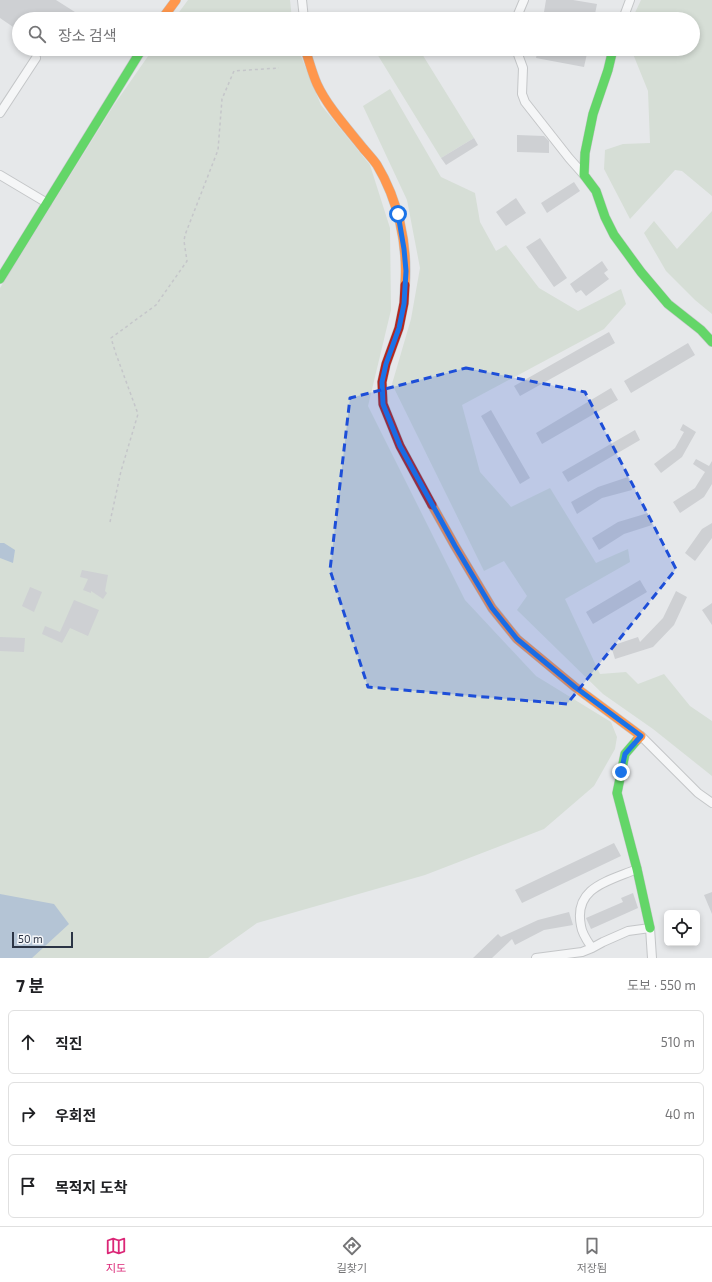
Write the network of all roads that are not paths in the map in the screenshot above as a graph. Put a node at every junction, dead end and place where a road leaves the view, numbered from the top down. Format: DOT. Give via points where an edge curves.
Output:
graph roads {
  1 [pos="176,0"];
  2 [pos="302,0"];
  3 [pos="524,0"];
  4 [pos="630,0"];
  5 [pos="167,12"];
  6 [pos="303,12"];
  7 [pos="519,12"];
  8 [pos="625,12"];
  9 [pos="138,56"];
  10 [pos="308,56"];
  11 [pos="518,56"];
  12 [pos="611,56"];
  13 [pos="36,58"];
  14 [pos="0,113"];
  15 [pos="0,175"];
  16 [pos="584,175"];
  17 [pos="47,203"];
  18 [pos="0,279"];
  19 [pos="712,342"];
  20 [pos="641,736"];
  21 [pos="712,804"];
  22 [pos="636,869"];
  23 [pos="650,928"];
  24 [pos="592,948"];
  25 [pos="536,958"];
  26 [pos="652,958"];
  1 -- 5 [label="street"];
  2 -- 6 [label="street"];
  3 -- 7 [label="street"];
  4 -- 8 [label="street"];
  9 -- 17 [label="street"];
  10 -- 20 [label="street" via="317,84 334,111 376,164 390,190 398,214 406,271 404,304 382,382 383,404 400,446 492,608 517,639 575,687"];
  11 -- 16 [label="street" via="525,102"];
  12 -- 16 [label="street" via="584,153"];
  13 -- 14 [label="street"];
  15 -- 17 [label="street"];
  16 -- 19 [label="street" via="596,191 614,236 641,272 668,304"];
  17 -- 18 [label="street"];
  20 -- 21 [label="street"];
  20 -- 22 [label="street" via="625,754 617,793"];
  22 -- 23 [label="street"];
  22 -- 24 [label="street" via="593,888 583,900 580,911 581,927"];
  23 -- 24 [label="street" via="622,933"];
  23 -- 26 [label="street"];
  24 -- 25 [label="street"];
}
